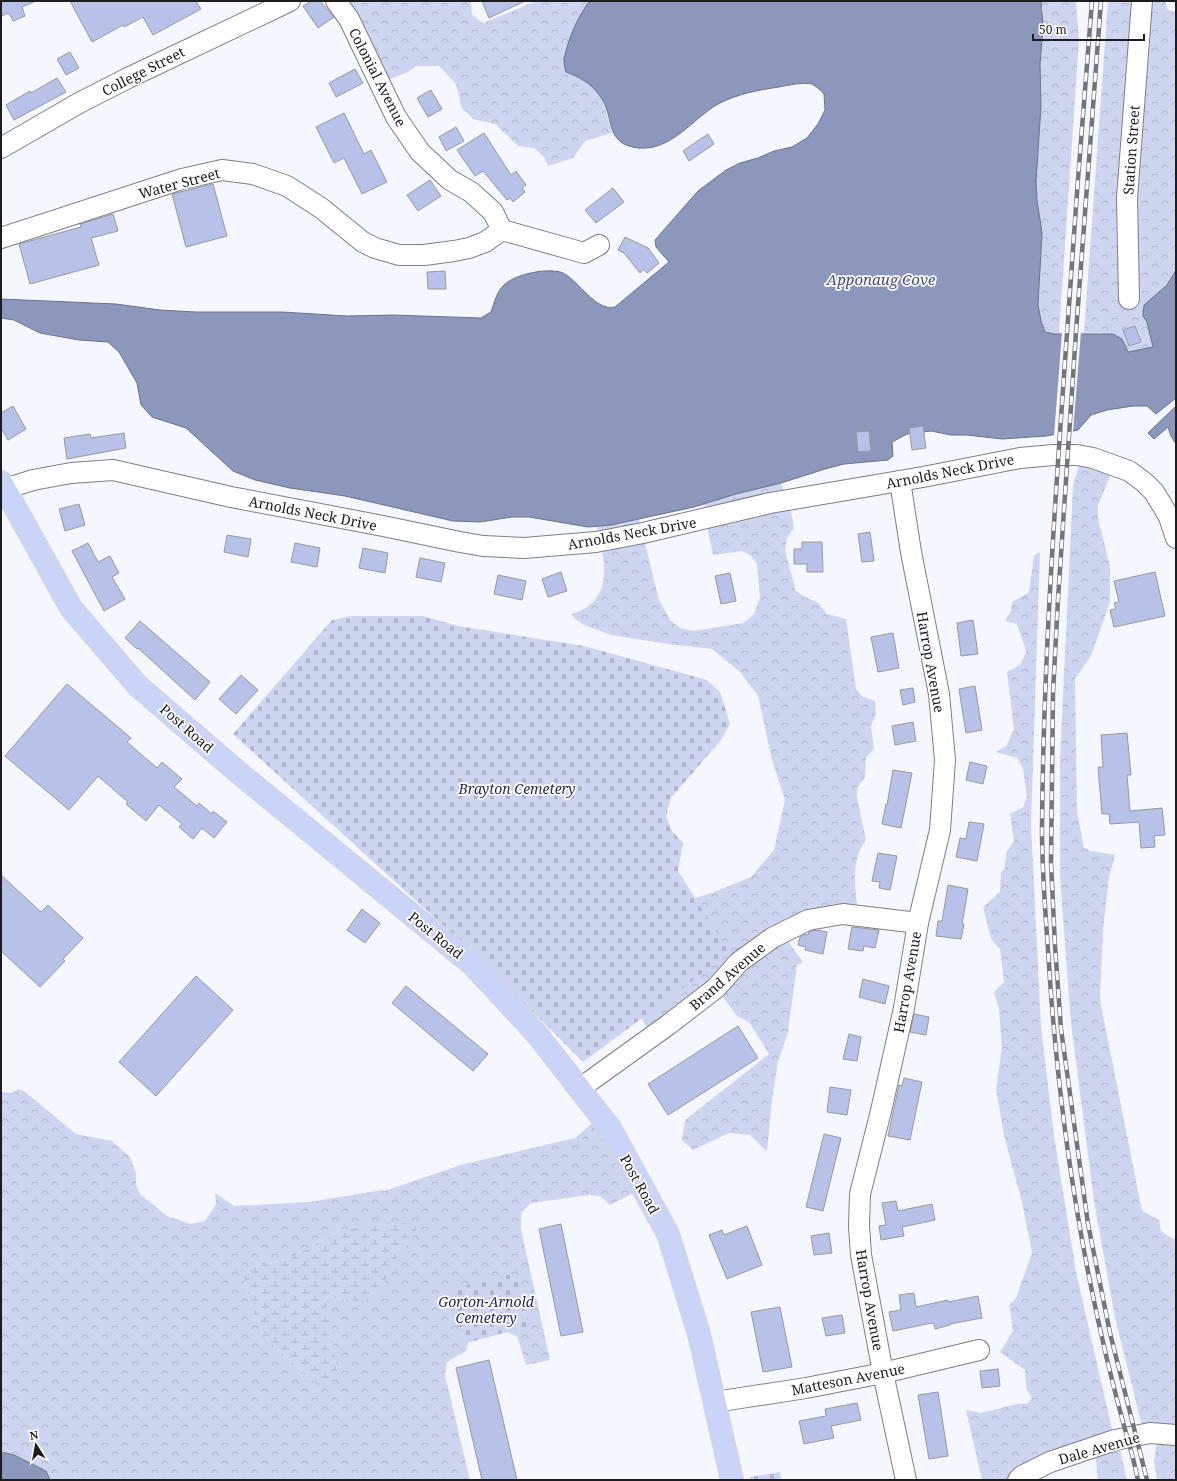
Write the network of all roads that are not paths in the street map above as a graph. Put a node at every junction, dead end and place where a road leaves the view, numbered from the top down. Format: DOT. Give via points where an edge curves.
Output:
graph roads {
  1 [pos="290,1"];
  2 [pos="336,1"];
  3 [pos="1142,1"];
  4 [pos="1,148"];
  5 [pos="502,230"];
  6 [pos="1,238"];
  7 [pos="599,245"];
  8 [pos="1129,299"];
  9 [pos="900,481"];
  10 [pos="3,486"];
  11 [pos="1176,538"];
  12 [pos="918,923"];
  13 [pos="579,1089"];
  14 [pos="980,1350"];
  15 [pos="883,1373"];
  16 [pos="715,1402"];
  17 [pos="1174,1430"];
  18 [pos="732,1480"];
  19 [pos="906,1480"];
  20 [pos="1018,1480"];
  1 -- 4 [label="street, College Street" via="122,81"];
  2 -- 5 [label="street, Colonial Avenue" via="349,19 396,117 420,152 450,180 471,192 493,212"];
  3 -- 8 [label="street, Station Street" via="1127,198"];
  5 -- 6 [label="street, Water Street" via="485,242 454,252 399,255 374,248 364,242 321,208 287,186 253,174 222,170 182,179"];
  5 -- 7 [label="street" via="584,252"];
  9 -- 10 [label="street, Arnolds Neck Drive" via="770,503 596,542 524,548 460,542 231,497 113,470 71,473"];
  9 -- 11 [label="street, Arnolds Neck Drive" via="1031,456 1077,455 1093,458 1129,471 1154,492 1169,517"];
  9 -- 12 [label="street, Harrop Avenue" via="939,694 944,760 940,830"];
  10 -- 13 [label="main road, Post Road" via="71,608 138,686 239,773 473,965 536,1033"];
  12 -- 13 [label="street, Brand Avenue" via="843,914 808,920 772,938 745,958 716,988"];
  12 -- 15 [label="street, Harrop Avenue" via="904,1008 860,1194 861,1255"];
  13 -- 16 [label="main road, Post Road" via="610,1128 668,1234 699,1334"];
  14 -- 15 [label="street, Matteson Avenue"];
  15 -- 16 [label="street, Matteson Avenue"];
  15 -- 19 [label="street, Harrop Avenue"];
  16 -- 18 [label="main road, Post Road"];
  17 -- 20 [label="street, Dale Avenue" via="1115,1440 1050,1462"];
}
